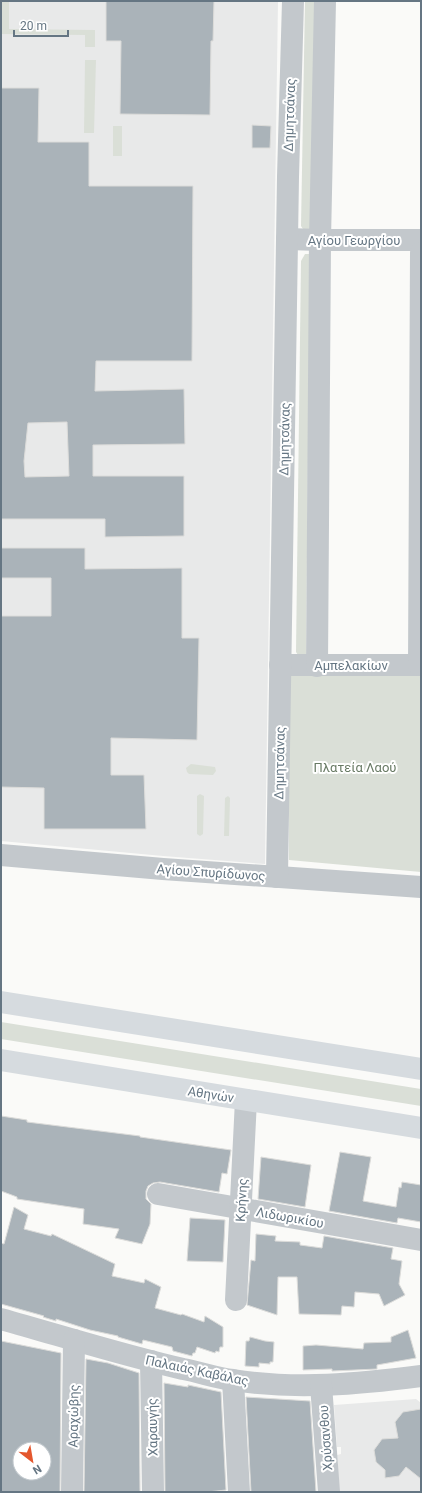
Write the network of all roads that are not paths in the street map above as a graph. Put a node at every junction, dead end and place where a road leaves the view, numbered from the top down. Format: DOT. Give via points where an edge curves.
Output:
graph roads {
  1 [pos="293,1"];
  2 [pos="326,1"];
  3 [pos="287,239"];
  4 [pos="320,240"];
  5 [pos="421,240"];
  6 [pos="421,253"];
  7 [pos="280,665"];
  8 [pos="420,665"];
  9 [pos="317,666"];
  10 [pos="1,855"];
  11 [pos="277,877"];
  12 [pos="421,887"];
  13 [pos="1,1002"];
  14 [pos="1,1060"];
  15 [pos="421,1069"];
  16 [pos="246,1100"];
  17 [pos="421,1128"];
  18 [pos="158,1194"];
  19 [pos="240,1208"];
  20 [pos="421,1240"];
  21 [pos="236,1300"];
  22 [pos="1,1319"];
  23 [pos="74,1340"];
  24 [pos="151,1361"];
  25 [pos="421,1376"];
  26 [pos="233,1380"];
  27 [pos="321,1385"];
  28 [pos="72,1492"];
  29 [pos="153,1492"];
  30 [pos="239,1492"];
  31 [pos="329,1492"];
  1 -- 3 [label="street, Δημητσάνας"];
  2 -- 4 [label="street"];
  3 -- 4 [label="street, Αγίου Γεωργίου"];
  3 -- 7 [label="street, Δημητσάνας"];
  4 -- 5 [label="street, Αγίου Γεωργίου"];
  4 -- 9 [label="street"];
  6 -- 8 [label="street"];
  7 -- 9 [label="street, Αμπελακίων"];
  7 -- 11 [label="street, Δημητσάνας"];
  8 -- 9 [label="street, Αμπελακίων"];
  10 -- 11 [label="street, Αγίου Σπυρίδωνος"];
  11 -- 12 [label="street, Αγίου Σπυρίδωνος"];
  13 -- 15 [label="highway"];
  14 -- 16 [label="highway, Αθηνών"];
  16 -- 17 [label="highway, Αθηνών"];
  16 -- 19 [label="street, Κρήνης"];
  18 -- 19 [label="street, Λιδωρικίου"];
  19 -- 20 [label="street, Λιδωρικίου"];
  19 -- 21 [label="street, Κρήνης"];
  22 -- 23 [label="street, Παλαιάς Καβάλας"];
  23 -- 24 [label="street, Παλαιάς Καβάλας"];
  23 -- 28 [label="street, Αραχώβης"];
  24 -- 26 [label="street, Παλαιάς Καβάλας"];
  24 -- 29 [label="street, Χαραυγής"];
  25 -- 27 [label="street, Παλαιάς Καβάλας"];
  26 -- 27 [label="street, Παλαιάς Καβάλας"];
  26 -- 30 [label="street"];
  27 -- 31 [label="street, Χρύσανθου"];
}
